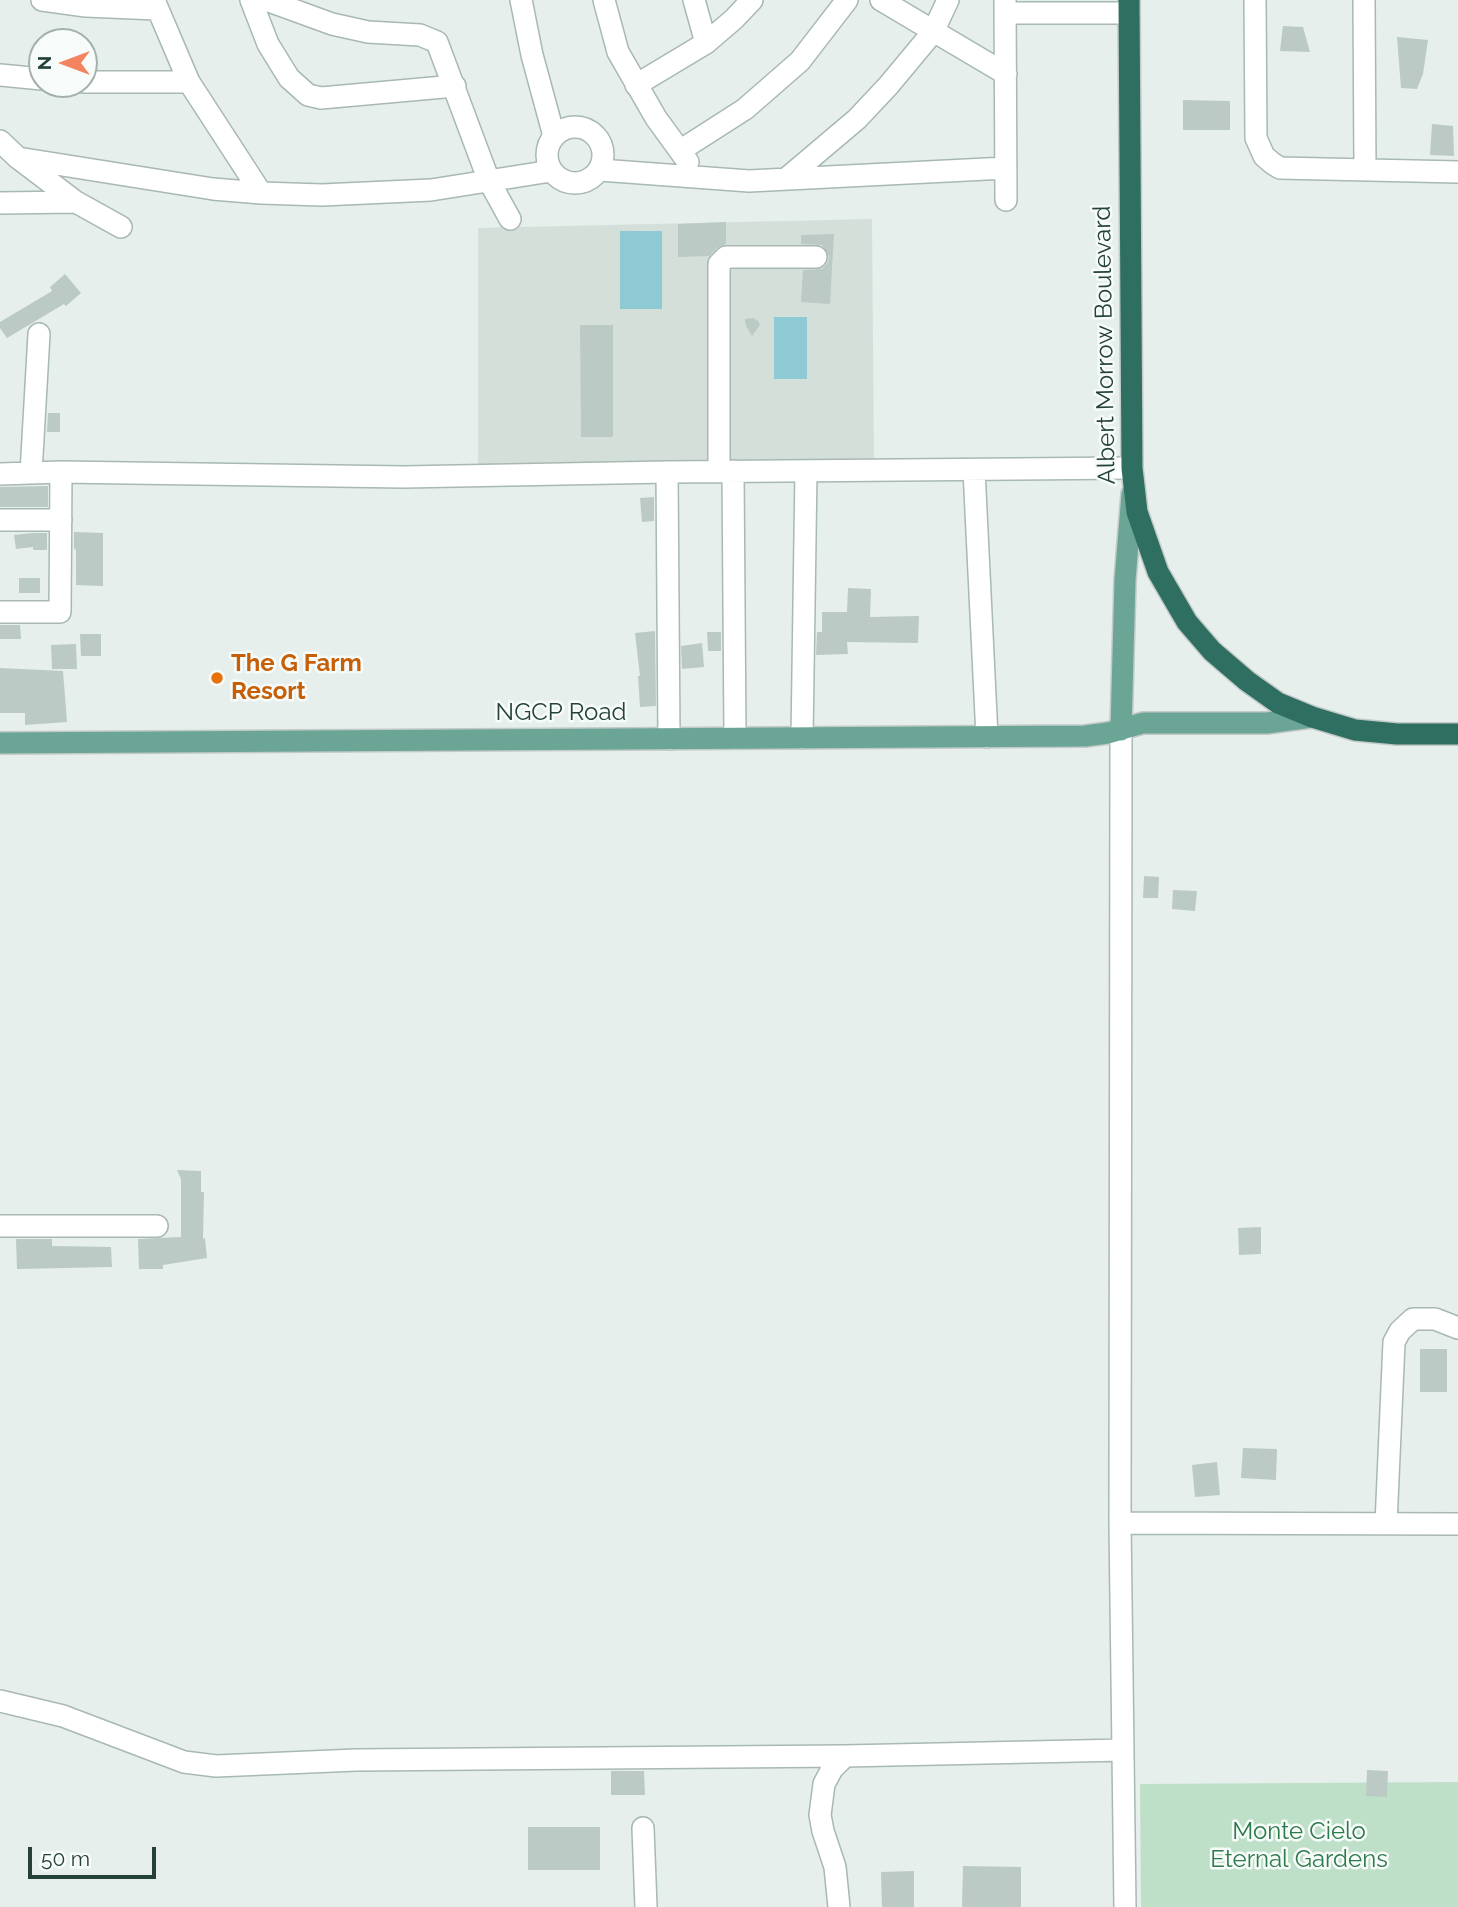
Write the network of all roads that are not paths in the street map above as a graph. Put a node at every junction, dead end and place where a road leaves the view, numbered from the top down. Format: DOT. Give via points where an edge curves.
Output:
graph roads {
  1 [pos="42,0"];
  2 [pos="251,0"];
  3 [pos="266,0"];
  4 [pos="521,0"];
  5 [pos="604,0"];
  6 [pos="694,0"];
  7 [pos="752,0"];
  8 [pos="847,0"];
  9 [pos="881,0"];
  10 [pos="948,0"];
  11 [pos="1255,0"];
  12 [pos="1364,0"];
  13 [pos="155,4"];
  14 [pos="1005,6"];
  15 [pos="1065,6"];
  16 [pos="1129,6"];
  17 [pos="933,32"];
  18 [pos="706,43"];
  19 [pos="1006,74"];
  20 [pos="0,75"];
  21 [pos="28,78"];
  22 [pos="98,82"];
  23 [pos="189,82"];
  24 [pos="636,85"];
  25 [pos="454,86"];
  26 [pos="554,136"];
  27 [pos="0,141"];
  28 [pos="681,150"];
  29 [pos="18,158"];
  30 [pos="1006,168"];
  31 [pos="1365,169"];
  32 [pos="600,170"];
  33 [pos="551,171"];
  34 [pos="1458,172"];
  35 [pos="698,178"];
  36 [pos="786,179"];
  37 [pos="489,181"];
  38 [pos="261,194"];
  39 [pos="1006,200"];
  40 [pos="76,202"];
  41 [pos="0,203"];
  42 [pos="510,219"];
  43 [pos="121,227"];
  44 [pos="816,257"];
  45 [pos="39,334"];
  46 [pos="974,470"];
  47 [pos="667,471"];
  48 [pos="726,471"];
  49 [pos="806,471"];
  50 [pos="61,472"];
  51 [pos="31,473"];
  52 [pos="0,474"];
  53 [pos="1132,478"];
  54 [pos="0,520"];
  55 [pos="61,520"];
  56 [pos="0,612"];
  57 [pos="1312,718"];
  58 [pos="1121,730"];
  59 [pos="1458,734"];
  60 [pos="987,737"];
  61 [pos="735,738"];
  62 [pos="802,738"];
  63 [pos="668,739"];
  64 [pos="0,743"];
  65 [pos="0,1226"];
  66 [pos="157,1226"];
  67 [pos="1458,1328"];
  68 [pos="1120,1523"];
  69 [pos="1386,1524"];
  70 [pos="1458,1524"];
  71 [pos="0,1702"];
  72 [pos="1123,1750"];
  73 [pos="845,1756"];
  74 [pos="643,1828"];
  75 [pos="646,1907"];
  76 [pos="839,1907"];
  77 [pos="1125,1907"];
  1 -- 13 [label="street" via="86,6"];
  2 -- 25 [label="street" via="268,44 289,78 308,95"];
  3 -- 25 [label="street" via="369,33 433,38"];
  4 -- 26 [label="street"];
  5 -- 24 [label="street" via="618,52"];
  6 -- 18 [label="street"];
  7 -- 18 [label="street"];
  8 -- 28 [label="street" via="800,61 745,109"];
  9 -- 17 [label="street"];
  10 -- 17 [label="street"];
  11 -- 31 [label="street" via="1256,138 1264,156 1280,168"];
  12 -- 31 [label="street"];
  13 -- 23 [label="street"];
  14 -- 15 [label="street"];
  14 -- 19 [label="street"];
  15 -- 16 [label="street"];
  16 -- 53 [label="highway, Albert Morrow Boulevard"];
  17 -- 19 [label="street"];
  17 -- 36 [label="street" via="858,119"];
  18 -- 24 [label="street"];
  19 -- 30 [label="street"];
  20 -- 21 [label="street"];
  22 -- 23 [label="street"];
  23 -- 38 [label="street"];
  24 -- 28 [label="street"];
  25 -- 37 [label="street"];
  26 -- 32 [label="street" via="570,127 596,135 604,152"];
  26 -- 33 [label="street" via="547,153"];
  27 -- 29 [label="street"];
  28 -- 35 [label="street"];
  29 -- 38 [label="street"];
  29 -- 40 [label="street"];
  30 -- 36 [label="street"];
  30 -- 39 [label="street"];
  31 -- 34 [label="street"];
  32 -- 33 [label="street" via="576,184"];
  32 -- 35 [label="street"];
  33 -- 37 [label="street"];
  35 -- 36 [label="street"];
  37 -- 38 [label="street" via="431,190"];
  37 -- 42 [label="street"];
  40 -- 41 [label="street"];
  40 -- 43 [label="street"];
  44 -- 48 [label="street" via="726,257 719,264"];
  45 -- 51 [label="street"];
  46 -- 49 [label="street"];
  46 -- 53 [label="street"];
  46 -- 60 [label="street"];
  47 -- 48 [label="street"];
  47 -- 50 [label="street" via="404,477"];
  47 -- 63 [label="street"];
  48 -- 49 [label="street"];
  48 -- 61 [label="street"];
  49 -- 62 [label="street"];
  50 -- 51 [label="street"];
  50 -- 55 [label="street"];
  51 -- 52 [label="street"];
  53 -- 57 [label="highway, Albert Morrow Boulevard" via="1149,551 1187,622 1247,681 1278,704"];
  53 -- 58 [label="main road"];
  54 -- 55 [label="street"];
  55 -- 56 [label="street" via="60,612"];
  57 -- 58 [label="main road, NGCP Road" via="1267,723 1157,722"];
  57 -- 59 [label="highway, Albert Morrow Boulevard" via="1355,730"];
  58 -- 60 [label="main road, NGCP Road" via="1085,736"];
  58 -- 68 [label="street"];
  60 -- 62 [label="main road, NGCP Road"];
  61 -- 62 [label="main road, NGCP Road"];
  61 -- 63 [label="main road, NGCP Road"];
  63 -- 64 [label="main road, NGCP Road"];
  65 -- 66 [label="street"];
  67 -- 69 [label="street" via="1435,1319 1413,1319 1394,1342"];
  68 -- 69 [label="street"];
  68 -- 72 [label="street"];
  69 -- 70 [label="street"];
  71 -- 73 [label="street" via="63,1716 184,1762 216,1766 356,1760"];
  72 -- 73 [label="street"];
  72 -- 77 [label="street"];
  73 -- 76 [label="street" via="824,1784 820,1815 835,1867"];
  74 -- 75 [label="street"];
}
